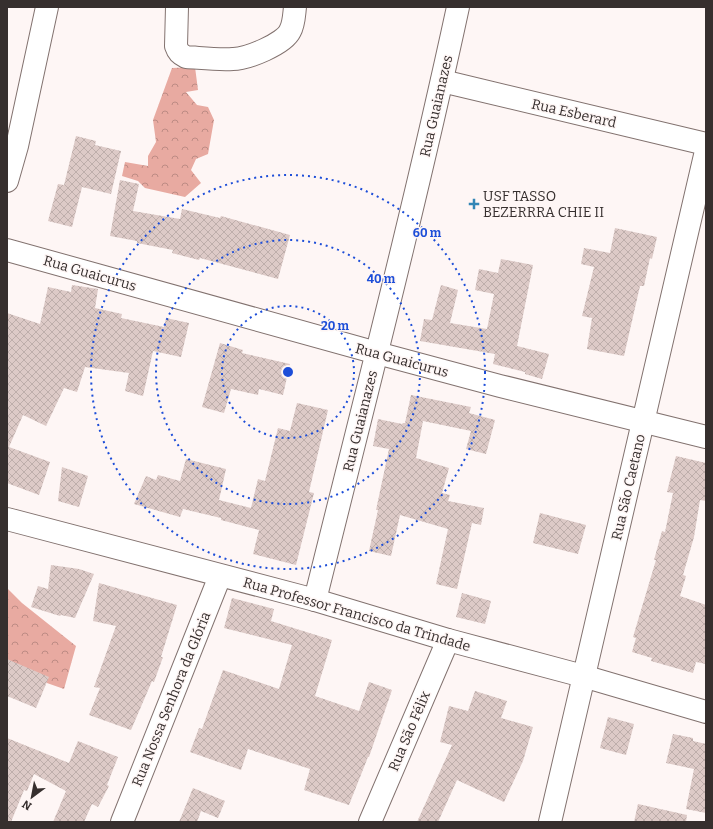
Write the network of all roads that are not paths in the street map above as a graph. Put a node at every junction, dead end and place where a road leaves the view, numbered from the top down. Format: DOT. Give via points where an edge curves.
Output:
graph roads {
  1 [pos="47,7"];
  2 [pos="176,7"];
  3 [pos="295,7"];
  4 [pos="458,7"];
  5 [pos="442,81"];
  6 [pos="706,144"];
  7 [pos="706,151"];
  8 [pos="7,181"];
  9 [pos="7,250"];
  10 [pos="377,353"];
  11 [pos="643,421"];
  12 [pos="706,437"];
  13 [pos="7,518"];
  14 [pos="220,576"];
  15 [pos="315,600"];
  16 [pos="448,640"];
  17 [pos="583,676"];
  18 [pos="706,712"];
  19 [pos="122,822"];
  20 [pos="370,822"];
  21 [pos="550,822"];
  1 -- 8 [label="street"];
  2 -- 3 [label="street" via="178,52 186,57 234,59 248,56 286,37 293,25"];
  4 -- 5 [label="street, Rua Guaianazes"];
  5 -- 6 [label="street, Rua Esberard"];
  5 -- 10 [label="street, Rua Guaianazes"];
  7 -- 11 [label="street, Rua São Caetano"];
  9 -- 10 [label="street, Rua Guaicurus"];
  10 -- 11 [label="street, Rua Guaicurus"];
  10 -- 15 [label="street, Rua Guaianazes"];
  11 -- 12 [label="street, Rua Guaicurus"];
  11 -- 17 [label="street, Rua São Caetano"];
  13 -- 14 [label="street, Rua Professor Francisco da Trindade"];
  14 -- 15 [label="street, Rua Professor Francisco da Trindade"];
  14 -- 19 [label="street, Rua Nossa Senhora da Glória"];
  15 -- 16 [label="street, Rua Professor Francisco da Trindade"];
  16 -- 17 [label="street, Rua Professor Francisco da Trindade"];
  16 -- 20 [label="street, Rua São Félix"];
  17 -- 18 [label="street, Rua Professor Francisco da Trindade"];
  17 -- 21 [label="street, Rua São Caetano"];
}
